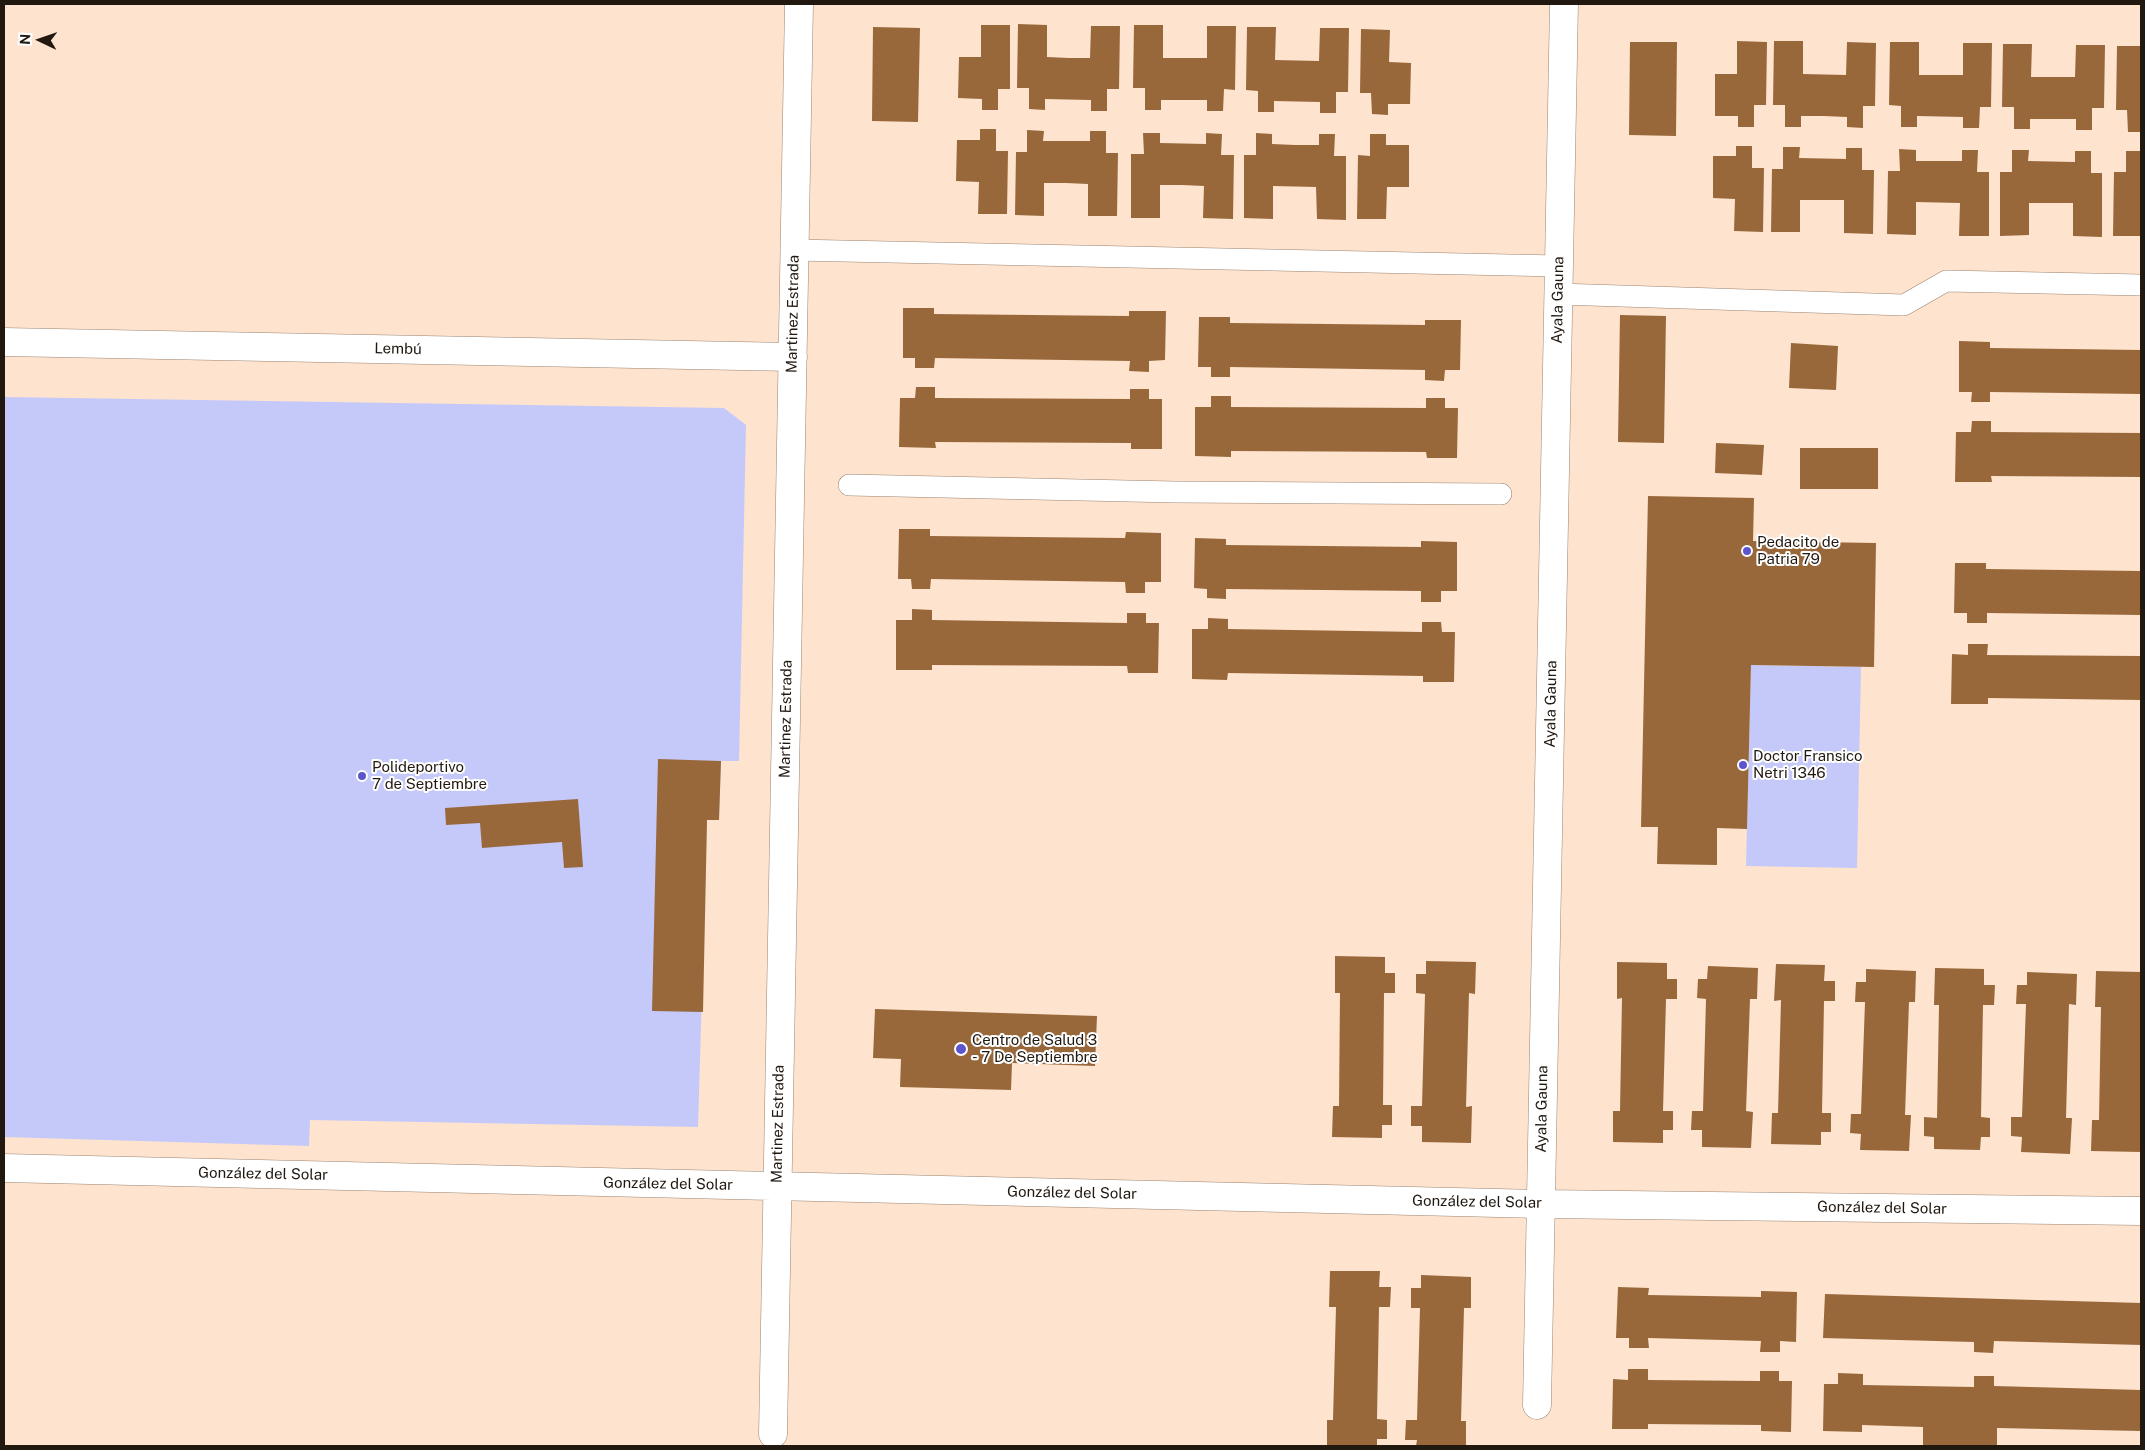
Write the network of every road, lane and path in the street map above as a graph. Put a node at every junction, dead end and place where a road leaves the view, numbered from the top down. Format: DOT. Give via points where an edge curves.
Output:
graph roads {
  1 [pos="799,4"];
  2 [pos="1564,4"];
  3 [pos="794,250"];
  4 [pos="1558,266"];
  5 [pos="2141,285"];
  6 [pos="1558,294"];
  7 [pos="4,342"];
  8 [pos="792,357"];
  9 [pos="849,485"];
  10 [pos="1501,494"];
  11 [pos="4,1168"];
  12 [pos="776,1186"];
  13 [pos="1540,1204"];
  14 [pos="2141,1211"];
  15 [pos="1537,1405"];
  16 [pos="773,1434"];
  1 -- 3 [label="street, Martinez Estrada"];
  2 -- 4 [label="street, Ayala Gauna"];
  3 -- 4 [label="lane"];
  3 -- 8 [label="street, Martinez Estrada"];
  4 -- 6 [label="street, Ayala Gauna"];
  5 -- 6 [label="lane" via="1946,281 1904,305"];
  6 -- 13 [label="street, Ayala Gauna"];
  7 -- 8 [label="street, Lembú"];
  8 -- 12 [label="street, Martinez Estrada"];
  9 -- 10 [label="lane"];
  11 -- 12 [label="street, González del Solar"];
  12 -- 13 [label="street, González del Solar"];
  12 -- 16 [label="street, Martinez Estrada"];
  13 -- 14 [label="street, González del Solar"];
  13 -- 15 [label="street, Ayala Gauna"];
}
